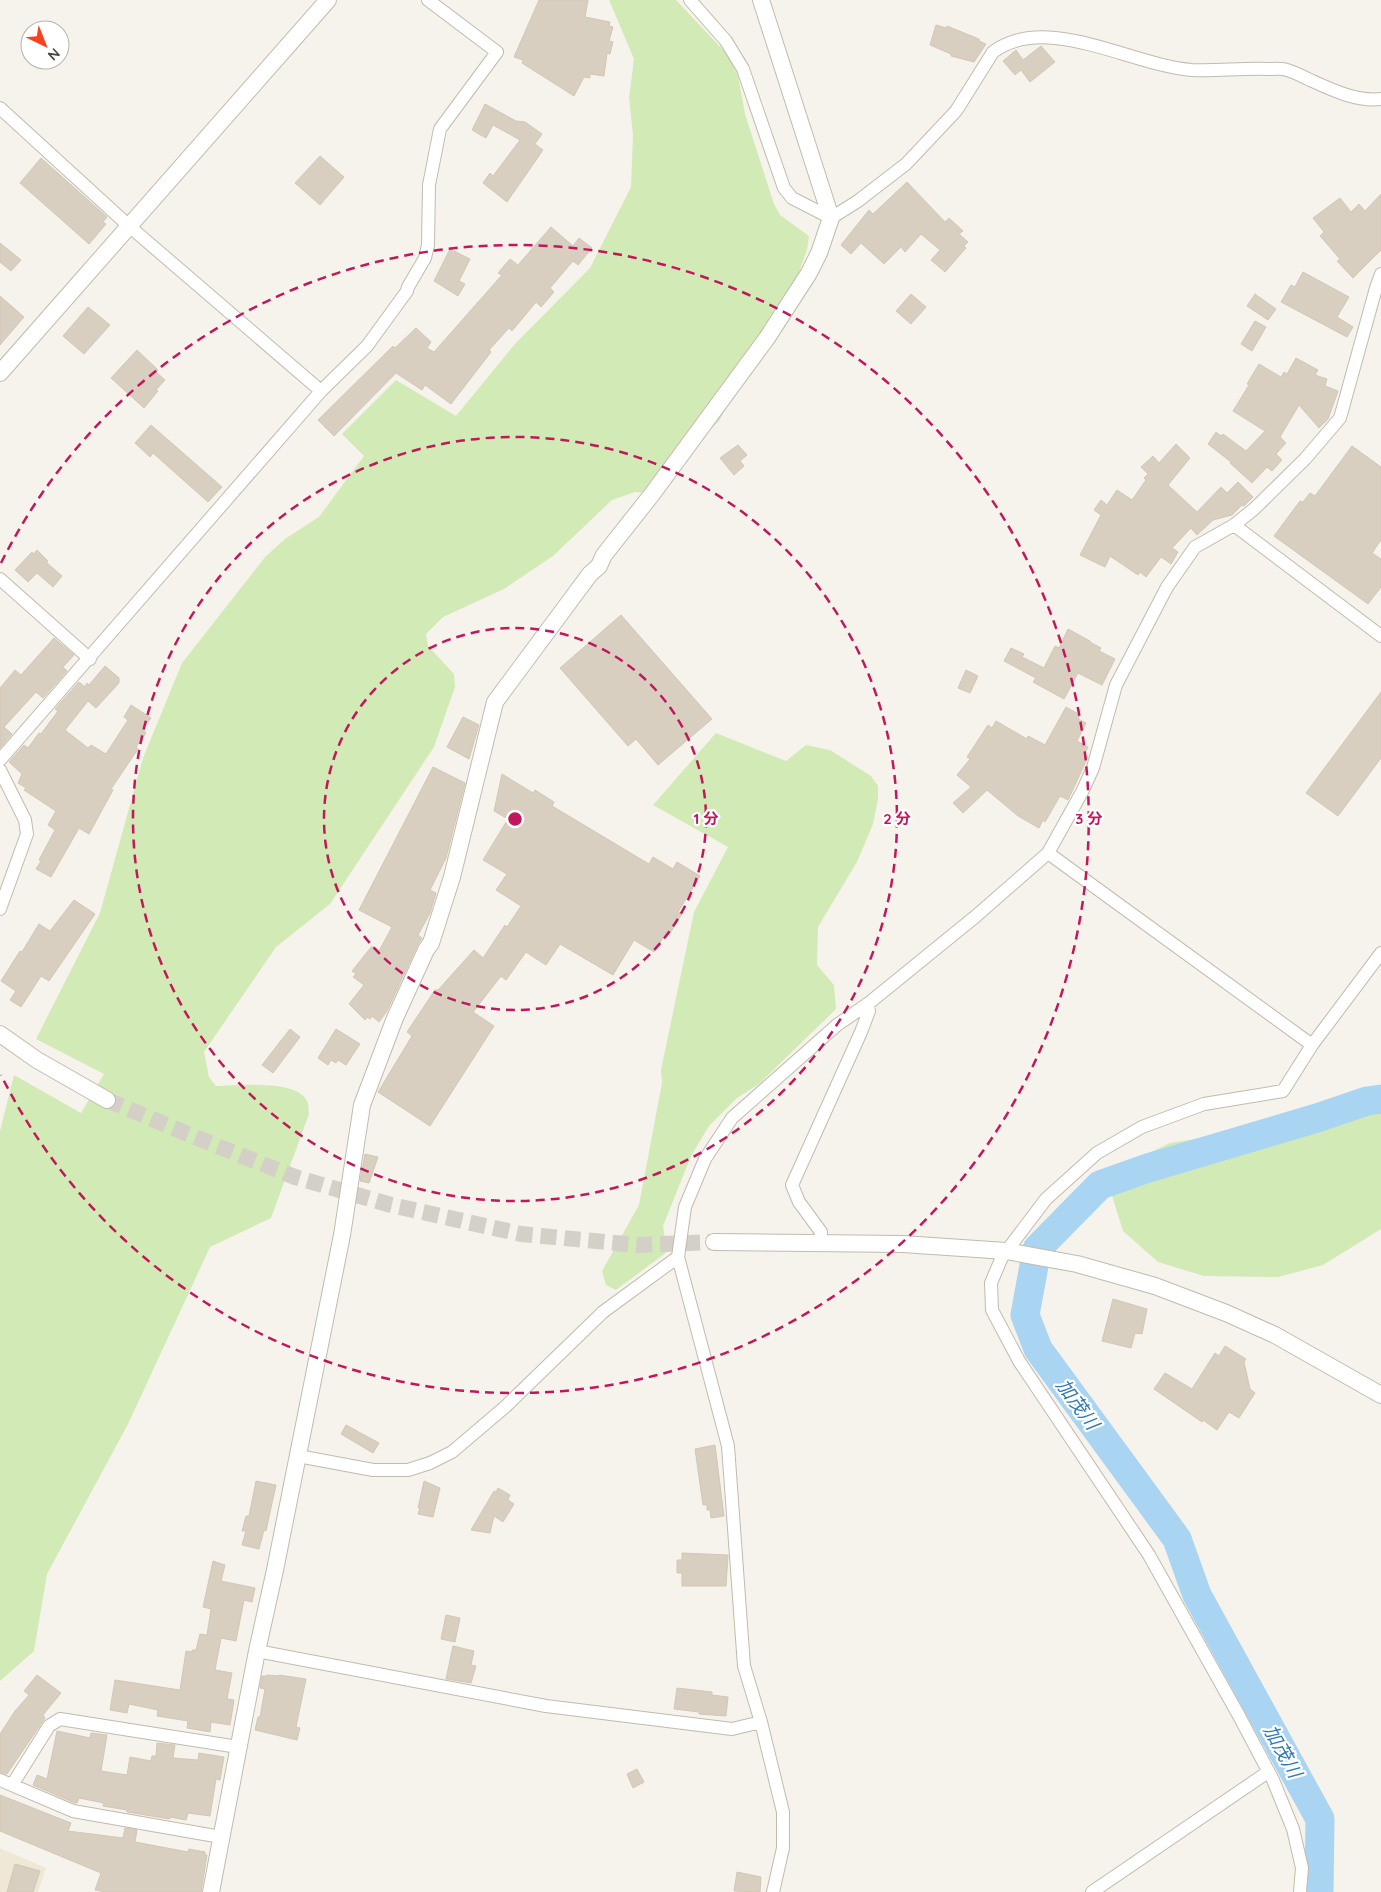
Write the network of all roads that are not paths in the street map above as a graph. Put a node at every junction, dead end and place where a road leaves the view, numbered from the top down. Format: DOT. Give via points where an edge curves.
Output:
graph roads {
  1 [pos="328,0"];
  2 [pos="428,0"];
  3 [pos="690,0"];
  4 [pos="761,0"];
  5 [pos="1381,99"];
  6 [pos="0,108"];
  7 [pos="832,218"];
  8 [pos="129,226"];
  9 [pos="1381,274"];
  10 [pos="0,373"];
  11 [pos="321,392"];
  12 [pos="1234,525"];
  13 [pos="0,579"];
  14 [pos="1381,636"];
  15 [pos="90,658"];
  16 [pos="0,760"];
  17 [pos="0,770"];
  18 [pos="1048,853"];
  19 [pos="0,909"];
  20 [pos="1381,953"];
  21 [pos="867,1004"];
  22 [pos="0,1034"];
  23 [pos="1312,1045"];
  24 [pos="107,1100"];
  25 [pos="714,1242"];
  26 [pos="820,1243"];
  27 [pos="1007,1251"];
  28 [pos="678,1257"];
  29 [pos="1381,1394"];
  30 [pos="298,1456"];
  31 [pos="256,1651"];
  32 [pos="761,1722"];
  33 [pos="238,1747"];
  34 [pos="1268,1772"];
  35 [pos="0,1780"];
  36 [pos="12,1785"];
  37 [pos="221,1837"];
  38 [pos="211,1892"];
  39 [pos="773,1892"];
  40 [pos="1092,1892"];
  41 [pos="1300,1892"];
  1 -- 8 [label="street"];
  2 -- 11 [label="street" via="498,52 440,128 429,185 426,258 407,291 366,346"];
  3 -- 7 [label="street" via="726,41 742,69 784,188 792,198"];
  4 -- 7 [label="street"];
  5 -- 7 [label="street" via="1337,92 1287,70 1192,70 1164,66 1085,44 1042,37 1015,40 993,52 956,111 906,164"];
  6 -- 8 [label="street"];
  7 -- 30 [label="street" via="809,272 767,338 495,702 454,868 431,943 395,1018 362,1105 342,1235"];
  8 -- 10 [label="street"];
  8 -- 11 [label="street"];
  9 -- 12 [label="street" via="1340,418 1305,460"];
  11 -- 15 [label="street"];
  12 -- 14 [label="street"];
  12 -- 18 [label="street" via="1195,547 1167,587 1116,685 1093,768"];
  13 -- 15 [label="street"];
  15 -- 16 [label="street"];
  17 -- 19 [label="street" via="25,820 27,834"];
  18 -- 21 [label="street"];
  18 -- 23 [label="street"];
  20 -- 23 [label="street"];
  21 -- 26 [label="street" via="869,1011 861,1032 792,1186 799,1202 821,1232"];
  21 -- 28 [label="street" via="837,1025 732,1118 705,1159 685,1207"];
  22 -- 24 [label="street" via="37,1060"];
  23 -- 27 [label="street" via="1283,1091 1204,1104 1142,1127 1097,1154 1046,1199"];
  25 -- 26 [label="street"];
  26 -- 27 [label="street" via="903,1244"];
  27 -- 29 [label="street" via="1077,1264 1155,1286 1226,1313 1275,1335"];
  27 -- 34 [label="street" via="991,1283 992,1310 1019,1361 1149,1555"];
  28 -- 30 [label="street" via="603,1312 512,1401 452,1452 408,1470 373,1470"];
  28 -- 32 [label="street" via="728,1446 744,1666"];
  30 -- 31 [label="street"];
  31 -- 32 [label="street" via="546,1706 732,1730"];
  31 -- 33 [label="street"];
  32 -- 39 [label="street" via="783,1812 783,1848"];
  33 -- 36 [label="street" via="60,1719 49,1726"];
  33 -- 37 [label="street"];
  34 -- 40 [label="street"];
  34 -- 41 [label="street" via="1293,1829 1302,1868"];
  35 -- 36 [label="street"];
  36 -- 37 [label="street" via="73,1811"];
  37 -- 38 [label="street"];
}
